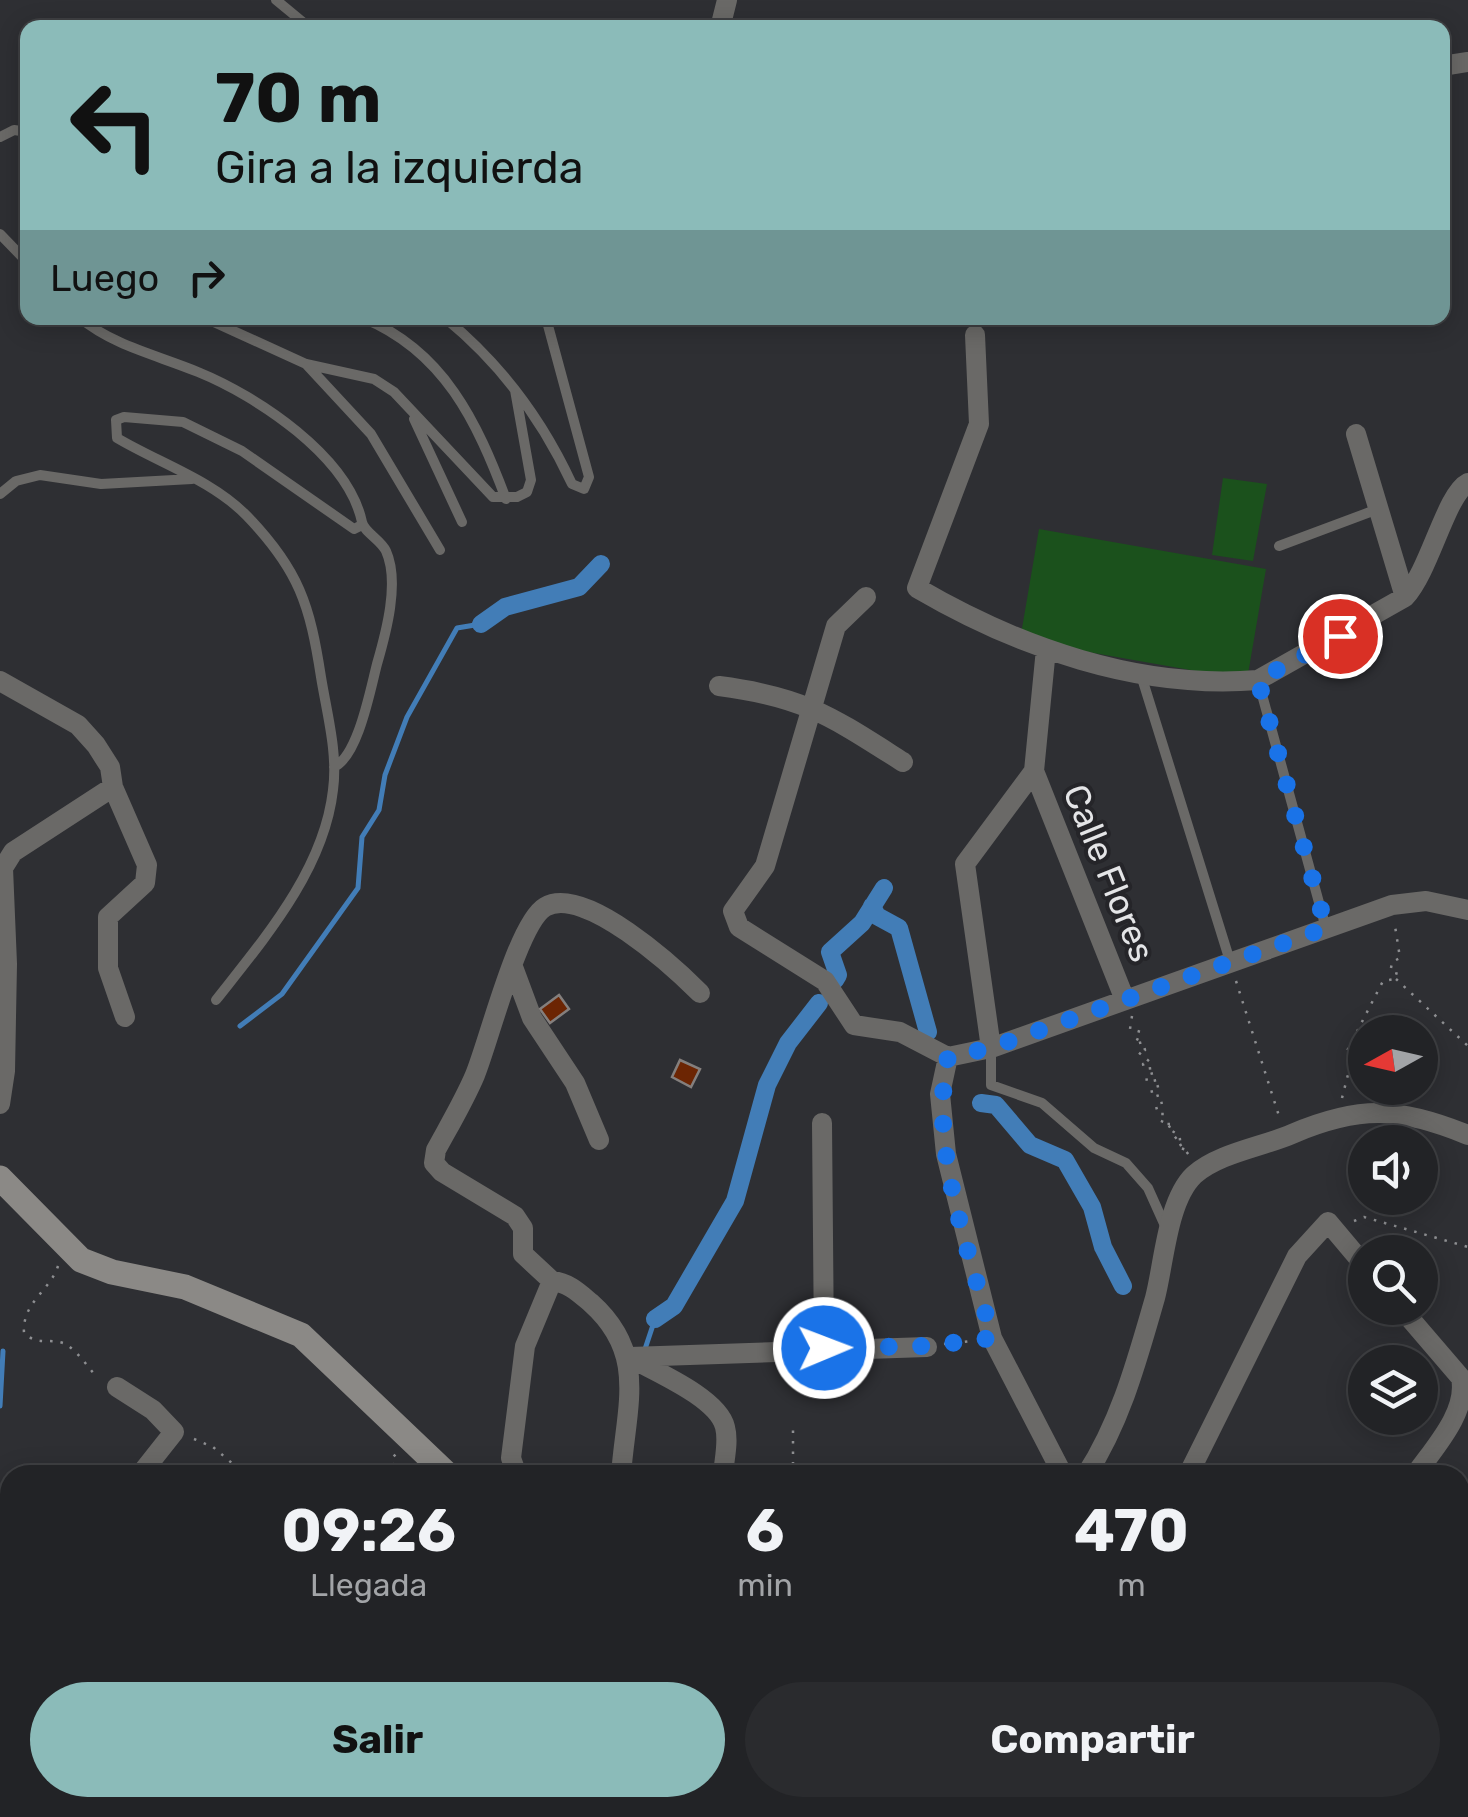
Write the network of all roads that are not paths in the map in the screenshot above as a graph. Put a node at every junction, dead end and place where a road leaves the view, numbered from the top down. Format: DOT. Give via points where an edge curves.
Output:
graph roads {
  1 [pos="276,0"];
  2 [pos="300,20"];
  3 [pos="0,234"];
  4 [pos="20,255"];
  5 [pos="91,325"];
  6 [pos="220,325"];
  7 [pos="381,325"];
  8 [pos="453,325"];
  9 [pos="548,325"];
  10 [pos="975,335"];
  11 [pos="306,364"];
  12 [pos="515,390"];
  13 [pos="409,408"];
  14 [pos="1356,434"];
  15 [pos="192,478"];
  16 [pos="1468,483"];
  17 [pos="0,494"];
  18 [pos="506,499"];
  19 [pos="1378,509"];
  20 [pos="462,522"];
  21 [pos="362,525"];
  22 [pos="1279,546"];
  23 [pos="440,550"];
  24 [pos="866,597"];
  25 [pos="1406,597"];
  26 [pos="1046,650"];
  27 [pos="1140,672"];
  28 [pos="0,680"];
  29 [pos="1258,680"];
  30 [pos="719,686"];
  31 [pos="815,707"];
  32 [pos="903,762"];
  33 [pos="334,767"];
  34 [pos="1034,771"];
  35 [pos="113,786"];
  36 [pos="1468,910"];
  37 [pos="1326,928"];
  38 [pos="1230,961"];
  39 [pos="513,968"];
  40 [pos="700,993"];
  41 [pos="216,1000"];
  42 [pos="1122,1001"];
  43 [pos="125,1017"];
  44 [pos="990,1048"];
  45 [pos="948,1057"];
  46 [pos="0,1104"];
  47 [pos="822,1123"];
  48 [pos="1468,1135"];
  49 [pos="599,1140"];
  50 [pos="3,1184"];
  51 [pos="1168,1233"];
  52 [pos="1348,1246"];
  53 [pos="552,1280"];
  54 [pos="1415,1325"];
  55 [pos="927,1346"];
  56 [pos="824,1348"];
  57 [pos="630,1357"];
  58 [pos="117,1386"];
  59 [pos="148,1465"];
  60 [pos="437,1465"];
  61 [pos="513,1465"];
  62 [pos="623,1465"];
  63 [pos="724,1465"];
  64 [pos="1059,1465"];
  65 [pos="1091,1465"];
  66 [pos="1193,1465"];
  67 [pos="1423,1465"];
  1 -- 2 [label="lane"];
  3 -- 4 [label="lane"];
  5 -- 21 [label="lane" via="119,343 201,373 299,432 358,504"];
  6 -- 11 [label="lane"];
  7 -- 18 [label="lane" via="448,380 476,424"];
  8 -- 12 [label="lane" via="486,352"];
  9 -- 12 [label="lane" via="588,488 572,484"];
  10 -- 26 [label="street" via="979,424 917,588 979,624"];
  11 -- 13 [label="lane" via="374,379"];
  11 -- 23 [label="lane" via="371,434"];
  12 -- 18 [label="lane" via="531,480 527,492"];
  13 -- 18 [label="lane" via="484,489"];
  13 -- 20 [label="lane"];
  14 -- 19 [label="street"];
  15 -- 17 [label="lane" via="101,484 40,475"];
  15 -- 21 [label="lane" via="117,438 116,420 182,422 242,451 344,524"];
  15 -- 33 [label="lane" via="245,514 296,579 312,614"];
  16 -- 25 [label="street" via="1452,498 1419,582"];
  19 -- 22 [label="lane"];
  19 -- 25 [label="street"];
  21 -- 33 [label="lane" via="387,553 389,606 351,753"];
  24 -- 31 [label="street" via="836,626"];
  25 -- 29 [label="street"];
  26 -- 27 [label="street"];
  26 -- 34 [label="street, Calle Flores"];
  27 -- 29 [label="street"];
  27 -- 38 [label="lane"];
  28 -- 35 [label="street" via="78,725 110,767"];
  29 -- 37 [label="lane"];
  30 -- 31 [label="street"];
  31 -- 32 [label="street"];
  31 -- 45 [label="street" via="765,866 734,919 825,981 854,1025 900,1032"];
  33 -- 41 [label="lane" via="326,826 310,860 285,908"];
  34 -- 42 [label="street, Calle Flores"];
  34 -- 44 [label="street" via="965,864"];
  35 -- 43 [label="street" via="149,874 108,916 108,968"];
  35 -- 46 [label="street" via="14,852 3,868 6,1071"];
  36 -- 37 [label="street" via="1392,904"];
  37 -- 38 [label="street"];
  38 -- 42 [label="street"];
  39 -- 40 [label="street" via="542,908 554,904 620,924"];
  39 -- 49 [label="street" via="532,1018 575,1083"];
  39 -- 53 [label="street" via="434,1163 515,1216 523,1228 523,1254"];
  42 -- 44 [label="street"];
  44 -- 45 [label="street"];
  44 -- 51 [label="lane" via="991,1084 1042,1103 1094,1148 1126,1163 1148,1188"];
  45 -- 64 [label="street" via="940,1094 946,1154 992,1338"];
  47 -- 56 [label="street"];
  48 -- 51 [label="street" via="1406,1113 1338,1114 1193,1176"];
  50 -- 60 [label="street" via="80,1260 185,1287 302,1336"];
  51 -- 65 [label="street" via="1119,1413"];
  52 -- 66 [label="street" via="1328,1222 1297,1256"];
  53 -- 57 [label="street" via="567,1283 610,1320"];
  53 -- 61 [label="street" via="525,1346"];
  54 -- 67 [label="street" via="1461,1378 1465,1392"];
  55 -- 56 [label="street"];
  56 -- 57 [label="street"];
  57 -- 62 [label="street"];
  57 -- 63 [label="street" via="692,1391 718,1414 725,1425"];
  58 -- 59 [label="street" via="174,1432"];
}
